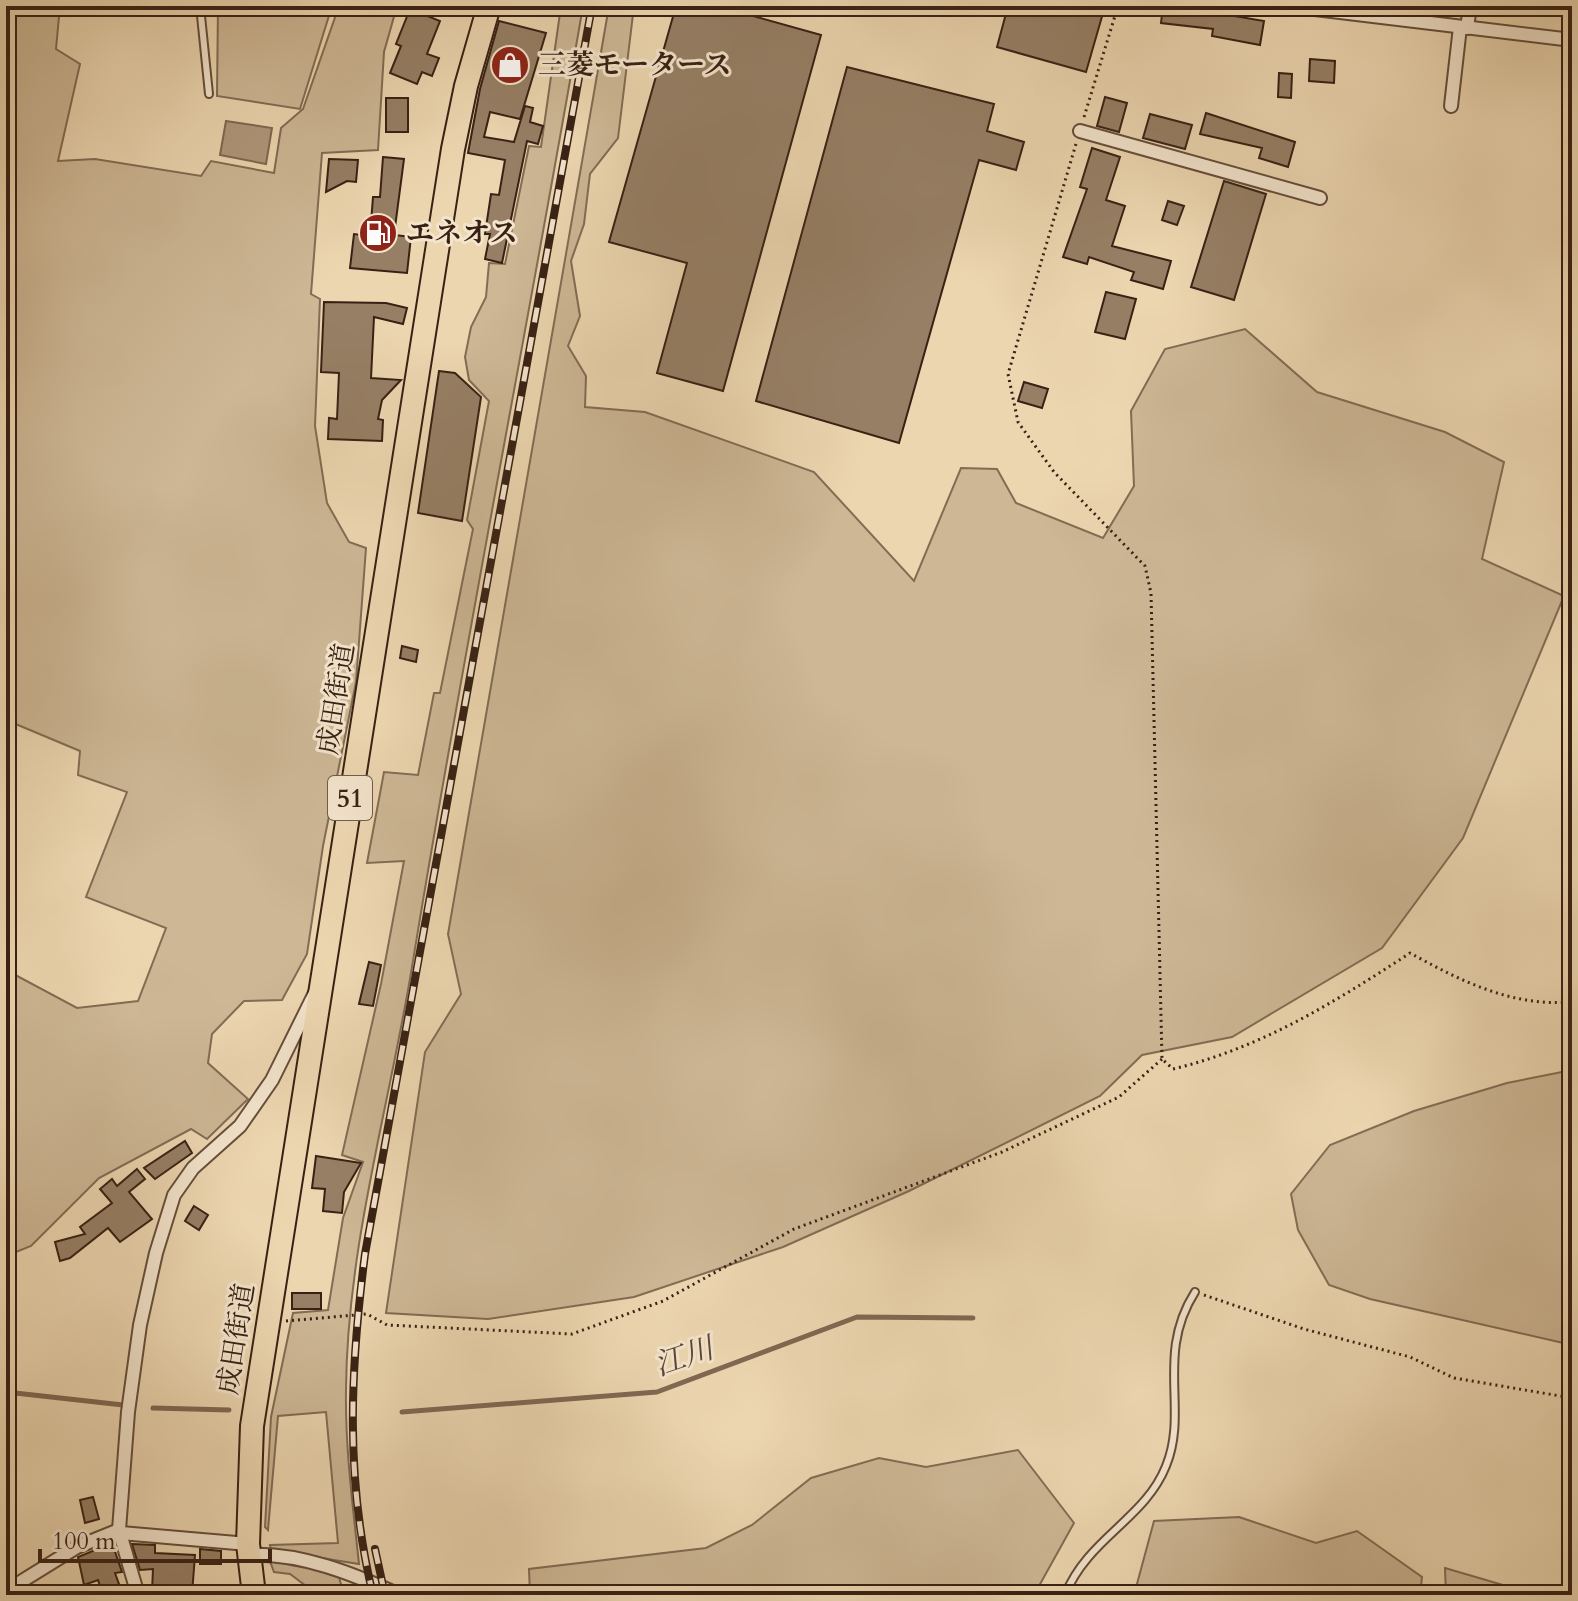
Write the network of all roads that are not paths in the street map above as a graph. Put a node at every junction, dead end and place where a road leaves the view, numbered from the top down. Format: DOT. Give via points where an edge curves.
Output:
graph roads {
  1 [pos="200,6"];
  2 [pos="489,6"];
  3 [pos="1290,6"];
  4 [pos="1470,6"];
  5 [pos="1464,27"];
  6 [pos="1572,40"];
  7 [pos="209,94"];
  8 [pos="1451,106"];
  9 [pos="1080,131"];
  10 [pos="1320,198"];
  11 [pos="324,976"];
  12 [pos="1195,1292"];
  13 [pos="120,1532"];
  14 [pos="248,1550"];
  15 [pos="6,1591"];
  16 [pos="138,1595"];
  17 [pos="254,1595"];
  18 [pos="399,1595"];
  19 [pos="1065,1595"];
  1 -- 7 [label="lane"];
  2 -- 11 [label="highway, 成田街道 / 51" via="453,149"];
  3 -- 5 [label="street"];
  4 -- 5 [label="street"];
  5 -- 6 [label="street"];
  5 -- 8 [label="street"];
  9 -- 10 [label="street"];
  11 -- 13 [label="street" via="272,1080 240,1126 193,1168 174,1195 140,1325"];
  11 -- 14 [label="highway, 成田街道 / 51" via="252,1426"];
  12 -- 19 [label="lane" via="1178,1326 1172,1448 1156,1490 1082,1561"];
  13 -- 14 [label="street"];
  13 -- 15 [label="street" via="77,1547"];
  13 -- 16 [label="street"];
  14 -- 17 [label="highway, 成田街道 / 51"];
  14 -- 18 [label="street" via="306,1562"];
}
